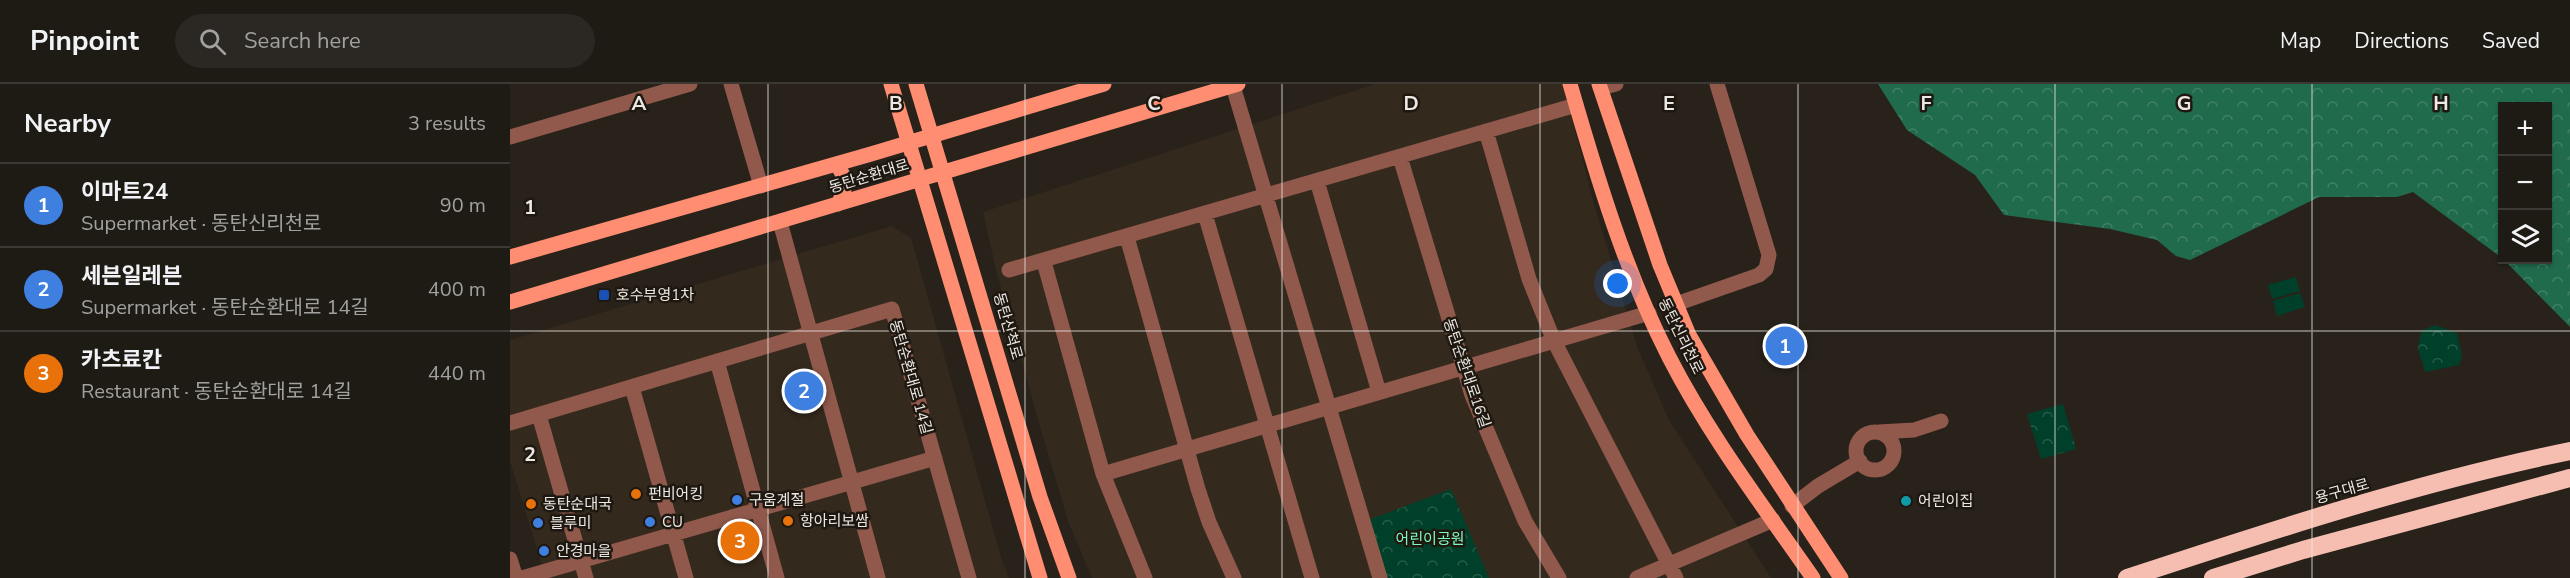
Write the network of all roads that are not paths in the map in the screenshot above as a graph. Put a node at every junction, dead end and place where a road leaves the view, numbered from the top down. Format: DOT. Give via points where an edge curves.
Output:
graph roads {
  1 [pos="690,84"];
  2 [pos="731,84"];
  3 [pos="891,84"];
  4 [pos="916,84"];
  5 [pos="1104,84"];
  6 [pos="1570,84"];
  7 [pos="1717,84"];
  8 [pos="1236,85"];
  9 [pos="1605,85"];
  10 [pos="1576,105"];
  11 [pos="1486,131"];
  12 [pos="932,136"];
  13 [pos="510,137"];
  14 [pos="909,143"];
  15 [pos="1400,157"];
  16 [pos="836,164"];
  17 [pos="944,173"];
  18 [pos="921,179"];
  19 [pos="1317,181"];
  20 [pos="761,186"];
  21 [pos="1267,196"];
  22 [pos="838,204"];
  23 [pos="1205,214"];
  24 [pos="780,222"];
  25 [pos="1127,237"];
  26 [pos="510,257"];
  27 [pos="1044,262"];
  28 [pos="1009,270"];
  29 [pos="510,302"];
  30 [pos="1676,304"];
  31 [pos="1649,313"];
  32 [pos="811,333"];
  33 [pos="1554,340"];
  34 [pos="717,361"];
  35 [pos="1463,368"];
  36 [pos="632,387"];
  37 [pos="1379,392"];
  38 [pos="1329,407"];
  39 [pos="539,415"];
  40 [pos="1941,421"];
  41 [pos="510,423"];
  42 [pos="1267,425"];
  43 [pos="1914,430"];
  44 [pos="1879,432"];
  45 [pos="1187,449"];
  46 [pos="1894,450"];
  47 [pos="2570,451"];
  48 [pos="935,458"];
  49 [pos="1860,461"];
  50 [pos="1103,474"];
  51 [pos="2570,478"];
  52 [pos="852,482"];
  53 [pos="1792,506"];
  54 [pos="758,509"];
  55 [pos="1773,520"];
  56 [pos="673,533"];
  57 [pos="510,559"];
  58 [pos="581,560"];
  59 [pos="1674,571"];
  60 [pos="516,578"];
  61 [pos="522,578"];
  62 [pos="586,578"];
  63 [pos="686,578"];
  64 [pos="777,578"];
  65 [pos="878,578"];
  66 [pos="969,578"];
  67 [pos="1040,578"];
  68 [pos="1069,578"];
  69 [pos="1145,578"];
  70 [pos="1234,578"];
  71 [pos="1312,578"];
  72 [pos="1380,578"];
  73 [pos="1559,578"];
  74 [pos="1637,578"];
  75 [pos="1813,578"];
  76 [pos="1841,578"];
  77 [pos="2127,578"];
  78 [pos="2213,578"];
  1 -- 13 [label="street"];
  2 -- 20 [label="street"];
  3 -- 14 [label="main road"];
  4 -- 12 [label="main road, 동탄산척로"];
  5 -- 12 [label="main road, 동탄순환대로"];
  6 -- 10 [label="main road, 동탄신리천로"];
  7 -- 30 [label="street, 동탄신리천로" via="1769,262 1759,275"];
  8 -- 17 [label="main road, 동탄순환대로"];
  8 -- 21 [label="street"];
  9 -- 30 [label="main road, 동탄신리천로" via="1660,265"];
  10 -- 11 [label="street"];
  10 -- 31 [label="main road, 동탄신리천로" via="1605,200"];
  11 -- 15 [label="street"];
  11 -- 33 [label="street" via="1529,279"];
  12 -- 14 [label="main road, 동탄순환대로"];
  12 -- 17 [label="main road, 동탄산척로"];
  14 -- 16 [label="main road, 동탄순환대로"];
  14 -- 18 [label="main road"];
  15 -- 19 [label="street"];
  15 -- 35 [label="street, 동탄순환대로16길"];
  16 -- 20 [label="main road, 동탄순환대로"];
  16 -- 22 [label="main road" via="846,187"];
  17 -- 18 [label="main road, 동탄순환대로"];
  17 -- 68 [label="main road, 동탄산척로" via="1040,497"];
  18 -- 22 [label="main road, 동탄순환대로"];
  18 -- 67 [label="main road"];
  19 -- 21 [label="street"];
  19 -- 37 [label="street"];
  20 -- 26 [label="main road, 동탄순환대로"];
  21 -- 23 [label="street"];
  21 -- 38 [label="street"];
  22 -- 24 [label="main road, 동탄순환대로"];
  23 -- 25 [label="street"];
  23 -- 42 [label="street"];
  24 -- 29 [label="main road, 동탄순환대로"];
  24 -- 32 [label="street"];
  25 -- 27 [label="street"];
  25 -- 45 [label="street"];
  27 -- 28 [label="street"];
  27 -- 50 [label="street"];
  30 -- 53 [label="main road, 동탄신리천로" via="1689,335"];
  31 -- 33 [label="street"];
  31 -- 55 [label="main road, 동탄신리천로" via="1695,401"];
  32 -- 34 [label="street, 동탄순환대로 14길"];
  32 -- 48 [label="street, 동탄순환대로 14길" via="892,309"];
  32 -- 52 [label="street"];
  33 -- 35 [label="street"];
  33 -- 59 [label="street"];
  34 -- 36 [label="street, 동탄순환대로 14길"];
  34 -- 54 [label="street"];
  35 -- 37 [label="street"];
  35 -- 73 [label="street, 동탄순환대로16길" via="1525,521"];
  36 -- 39 [label="street, 동탄순환대로 14길"];
  36 -- 56 [label="street"];
  37 -- 38 [label="street"];
  38 -- 42 [label="street"];
  38 -- 72 [label="street"];
  39 -- 41 [label="street, 동탄순환대로 14길"];
  39 -- 58 [label="street"];
  40 -- 43 [label="street"];
  42 -- 45 [label="street"];
  42 -- 71 [label="street"];
  43 -- 44 [label="street"];
  43 -- 46 [label="street"];
  44 -- 46 [label="street" via="1890,439"];
  44 -- 49 [label="street" via="1862,437 1856,449"];
  45 -- 50 [label="street"];
  45 -- 70 [label="street" via="1209,522"];
  46 -- 49 [label="street" via="1890,462 1881,469 1869,468"];
  47 -- 77 [label="highway, 용구대로" via="2495,466 2305,520"];
  48 -- 52 [label="street"];
  48 -- 66 [label="street, 동탄순환대로 14길"];
  49 -- 53 [label="street"];
  50 -- 69 [label="street"];
  51 -- 78 [label="highway"];
  52 -- 54 [label="street"];
  52 -- 65 [label="street"];
  53 -- 55 [label="main road"];
  53 -- 76 [label="main road, 동탄신리천로"];
  54 -- 56 [label="street"];
  54 -- 64 [label="street"];
  55 -- 59 [label="street"];
  55 -- 75 [label="main road, 동탄신리천로"];
  56 -- 58 [label="street"];
  56 -- 63 [label="street"];
  57 -- 60 [label="street"];
  58 -- 61 [label="street"];
  58 -- 62 [label="street"];
  59 -- 74 [label="street"];
}
